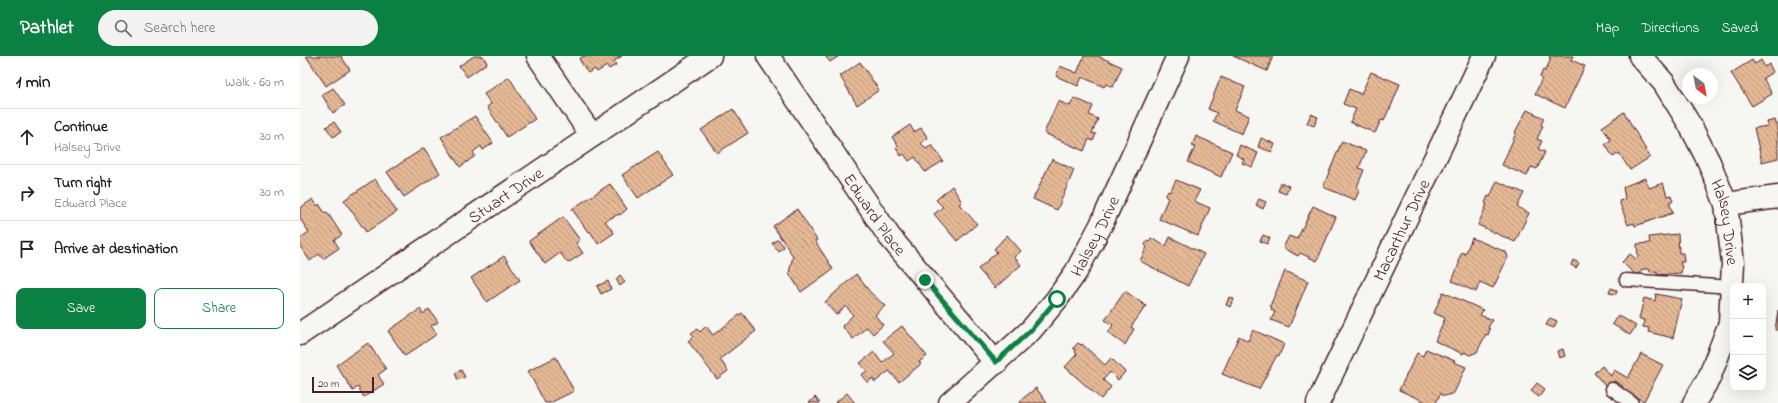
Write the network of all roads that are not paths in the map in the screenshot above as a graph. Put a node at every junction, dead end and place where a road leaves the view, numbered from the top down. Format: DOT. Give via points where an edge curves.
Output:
graph roads {
  1 [pos="538,56"];
  2 [pos="710,56"];
  3 [pos="768,56"];
  4 [pos="1178,56"];
  5 [pos="1484,56"];
  6 [pos="1640,56"];
  7 [pos="592,136"];
  8 [pos="1778,197"];
  9 [pos="1726,204"];
  10 [pos="1626,280"];
  11 [pos="1732,283"];
  12 [pos="1730,287"];
  13 [pos="1730,319"];
  14 [pos="300,334"];
  15 [pos="996,362"];
  16 [pos="1612,389"];
  17 [pos="950,403"];
  18 [pos="1318,403"];
  19 [pos="1632,403"];
  20 [pos="1694,403"];
  1 -- 7 [label="street"];
  2 -- 7 [label="street, Stuart Drive"];
  3 -- 15 [label="street, Edward Place" via="889,236"];
  4 -- 15 [label="street, Halsey Drive" via="1101,225 1076,272 1031,330"];
  5 -- 18 [label="street, Macarthur Drive"];
  6 -- 9 [label="street, Halsey Drive" via="1664,83 1690,125"];
  7 -- 14 [label="street, Stuart Drive"];
  8 -- 9 [label="street"];
  9 -- 11 [label="street, Halsey Drive" via="1733,263"];
  10 -- 12 [label="lane"];
  13 -- 20 [label="street, Halsey Drive" via="1710,378"];
  15 -- 17 [label="street, Halsey Drive"];
  16 -- 19 [label="lane"];
}
